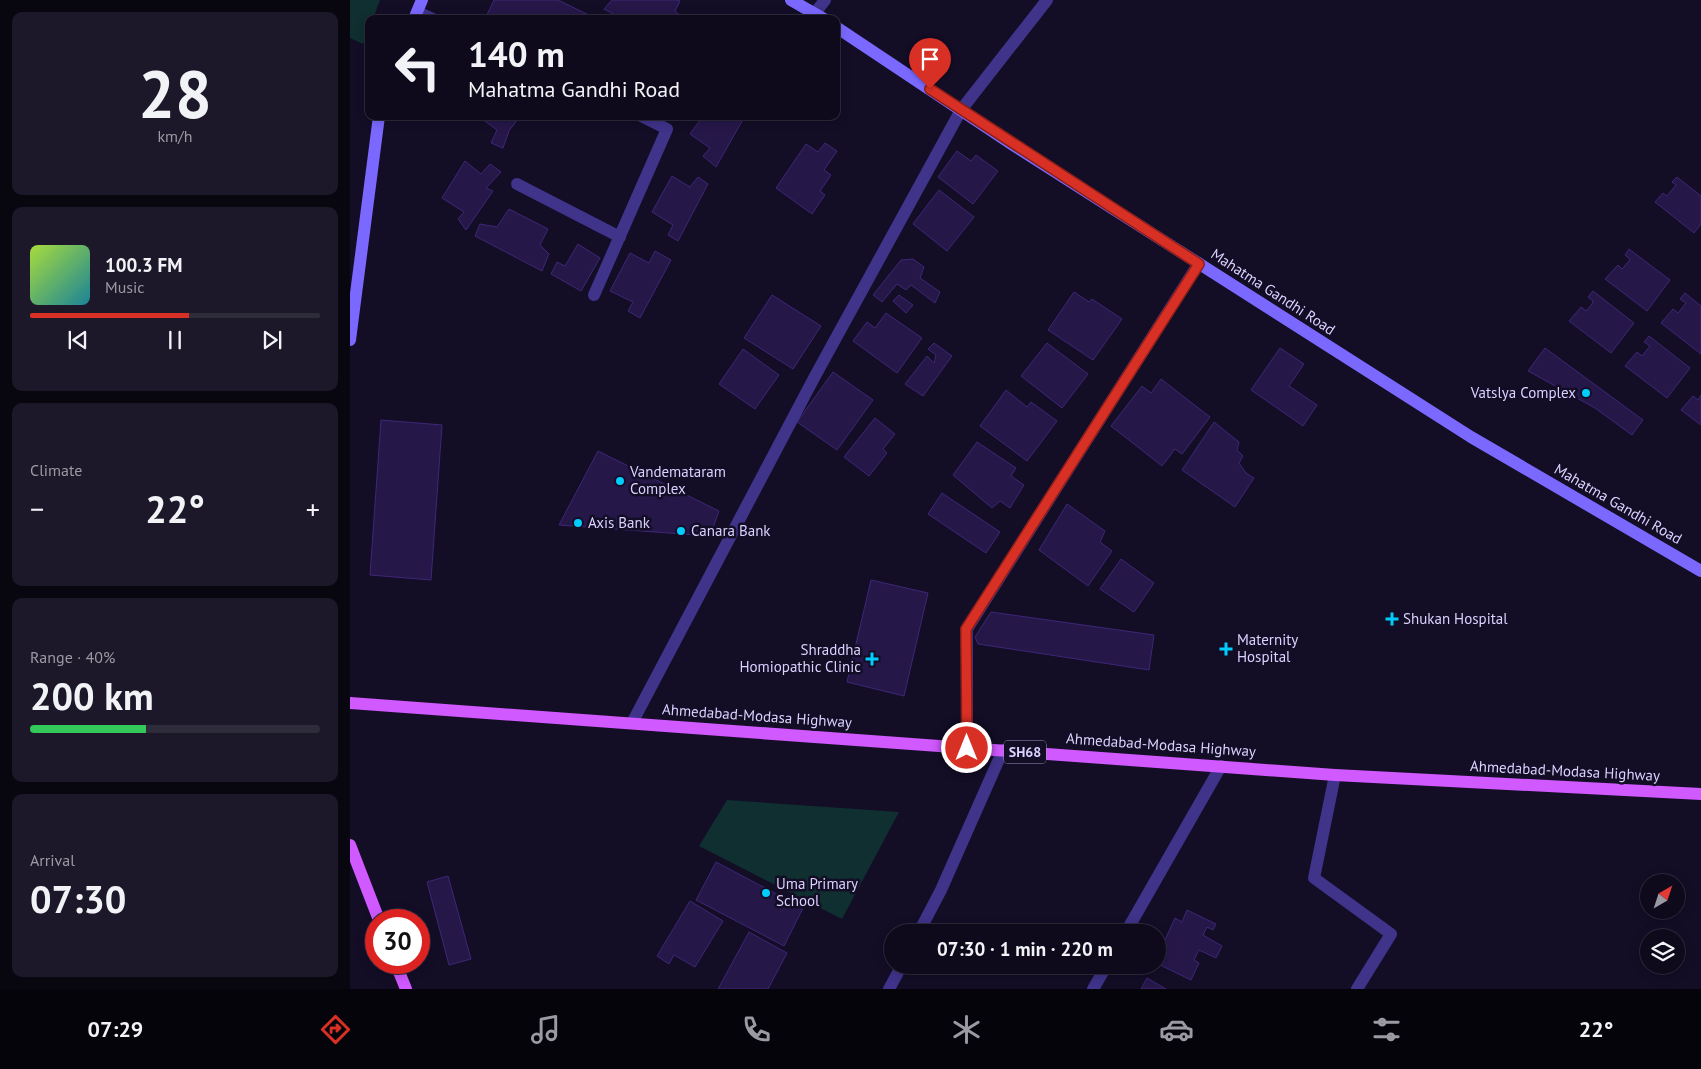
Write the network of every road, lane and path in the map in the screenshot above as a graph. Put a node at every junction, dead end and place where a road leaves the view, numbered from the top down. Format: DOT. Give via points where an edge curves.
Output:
graph roads {
  1 [pos="790,0"];
  2 [pos="825,0"];
  3 [pos="1047,0"];
  4 [pos="818,15"];
  5 [pos="820,15"];
  6 [pos="840,30"];
  7 [pos="961,110"];
  8 [pos="378,120"];
  9 [pos="650,120"];
  10 [pos="517,184"];
  11 [pos="620,237"];
  12 [pos="1199,264"];
  13 [pos="594,295"];
  14 [pos="350,340"];
  15 [pos="1701,571"];
  16 [pos="350,703"];
  17 [pos="632,724"];
  18 [pos="967,748"];
  19 [pos="1003,750"];
  20 [pos="1221,766"];
  21 [pos="1336,775"];
  22 [pos="1701,794"];
  23 [pos="350,845"];
  24 [pos="375,909"];
  25 [pos="923,924"];
  26 [pos="1131,924"];
  27 [pos="400,974"];
  28 [pos="897,974"];
  29 [pos="1102,974"];
  30 [pos="406,989"];
  31 [pos="889,989"];
  32 [pos="1094,989"];
  33 [pos="1357,989"];
  1 -- 4 [label="street"];
  2 -- 5 [label="street"];
  3 -- 7 [label="street"];
  6 -- 7 [label="street, Mahatma Gandhi Road"];
  7 -- 12 [label="street, Mahatma Gandhi Road"];
  7 -- 17 [label="street" via="814,378"];
  8 -- 14 [label="street"];
  9 -- 11 [label="street" via="667,128"];
  10 -- 11 [label="street"];
  11 -- 13 [label="street"];
  12 -- 15 [label="street, Mahatma Gandhi Road" via="1471,437"];
  12 -- 18 [label="street" via="966,629"];
  16 -- 17 [label="main road, Ahmedabad-Modasa Highway / SH68"];
  17 -- 18 [label="main road, Ahmedabad-Modasa Highway / SH68"];
  18 -- 19 [label="main road, Ahmedabad-Modasa Highway / SH68"];
  19 -- 20 [label="main road, Ahmedabad-Modasa Highway / SH68"];
  19 -- 25 [label="street"];
  20 -- 21 [label="main road, Ahmedabad-Modasa Highway / SH68"];
  20 -- 26 [label="street"];
  21 -- 22 [label="main road, Ahmedabad-Modasa Highway / SH68"];
  21 -- 33 [label="street" via="1314,878 1391,934"];
  23 -- 24 [label="main road"];
  27 -- 30 [label="main road"];
  28 -- 31 [label="street"];
  29 -- 32 [label="street"];
}
